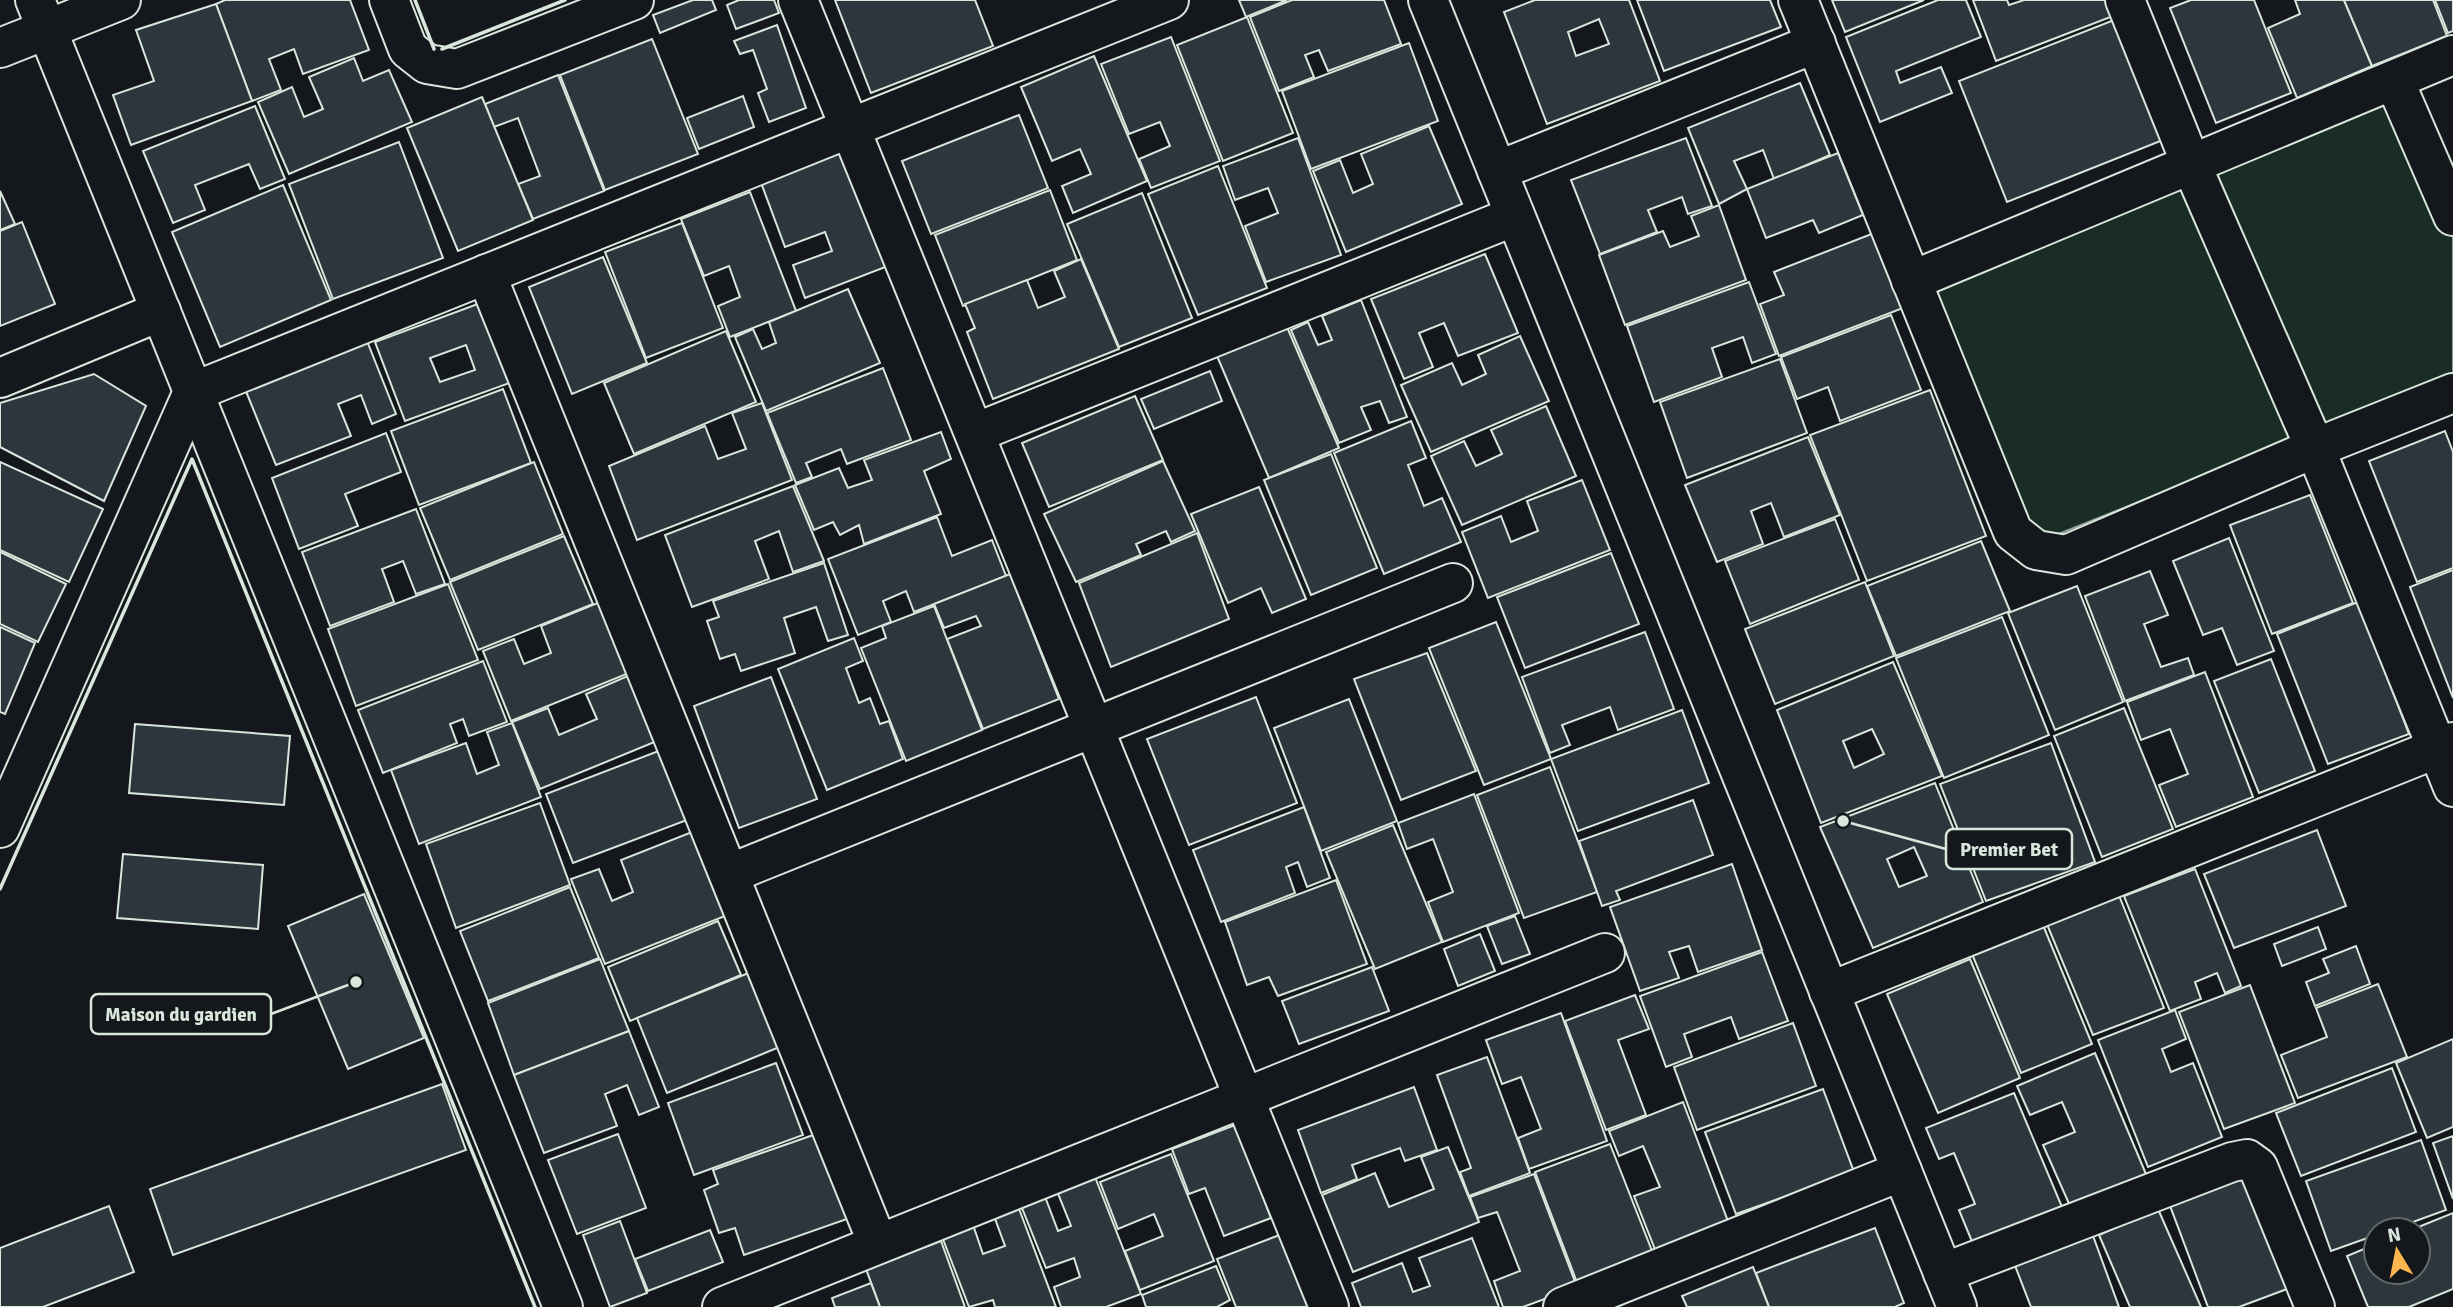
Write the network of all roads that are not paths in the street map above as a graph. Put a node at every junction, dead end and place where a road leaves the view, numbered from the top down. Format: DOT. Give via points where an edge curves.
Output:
graph roads {
  1 [pos="121,0"];
  2 [pos="389,0"];
  3 [pos="634,0"];
  4 [pos="798,0"];
  5 [pos="1168,0"];
  6 [pos="1428,0"];
  7 [pos="1798,0"];
  8 [pos="2125,0"];
  9 [pos="41,15"];
  10 [pos="1815,43"];
  11 [pos="0,48"];
  12 [pos="2453,55"];
  13 [pos="2395,80"];
  14 [pos="850,128"];
  15 [pos="2191,164"];
  16 [pos="1497,171"];
  17 [pos="1515,216"];
  18 [pos="2453,216"];
  19 [pos="486,274"];
  20 [pos="1911,281"];
  21 [pos="161,311"];
  22 [pos="0,378"];
  23 [pos="193,392"];
  24 [pos="2453,393"];
  25 [pos="975,433"];
  26 [pos="2315,448"];
  27 [pos="1453,583"];
  28 [pos="1094,727"];
  29 [pos="2445,745"];
  30 [pos="2453,787"];
  31 [pos="0,828"];
  32 [pos="729,874"];
  33 [pos="1605,953"];
  34 [pos="1829,992"];
  35 [pos="1244,1098"];
  36 [pos="1902,1171"];
  37 [pos="878,1244"];
  38 [pos="1950,1290"];
  39 [pos="562,1307"];
  40 [pos="722,1307"];
  41 [pos="1328,1307"];
  42 [pos="1563,1307"];
  43 [pos="2315,1307"];
  1 -- 9 [label="street"];
  2 -- 3 [label="street" via="408,49 426,64 457,69"];
  4 -- 14 [label="street"];
  5 -- 14 [label="street"];
  6 -- 16 [label="street"];
  7 -- 10 [label="street"];
  8 -- 15 [label="street"];
  9 -- 11 [label="street"];
  9 -- 21 [label="street"];
  10 -- 16 [label="street"];
  10 -- 20 [label="street"];
  12 -- 13 [label="street"];
  13 -- 15 [label="street"];
  13 -- 18 [label="street"];
  14 -- 19 [label="street"];
  14 -- 25 [label="street"];
  15 -- 20 [label="street"];
  15 -- 26 [label="street"];
  16 -- 17 [label="street"];
  17 -- 25 [label="street"];
  17 -- 34 [label="street"];
  19 -- 23 [label="street"];
  19 -- 32 [label="street"];
  20 -- 26 [label="street" via="2013,532 2036,550 2066,555"];
  21 -- 22 [label="street"];
  21 -- 23 [label="street"];
  23 -- 31 [label="street"];
  23 -- 39 [label="street"];
  24 -- 26 [label="street"];
  25 -- 28 [label="street"];
  26 -- 29 [label="street"];
  27 -- 28 [label="street"];
  28 -- 32 [label="street"];
  28 -- 35 [label="street"];
  29 -- 30 [label="street"];
  29 -- 34 [label="street"];
  32 -- 37 [label="street"];
  33 -- 35 [label="street"];
  34 -- 36 [label="street"];
  35 -- 37 [label="street"];
  35 -- 41 [label="street"];
  36 -- 38 [label="street"];
  36 -- 42 [label="street"];
  37 -- 40 [label="street"];
  38 -- 43 [label="street" via="2247,1159 2258,1167"];
}
